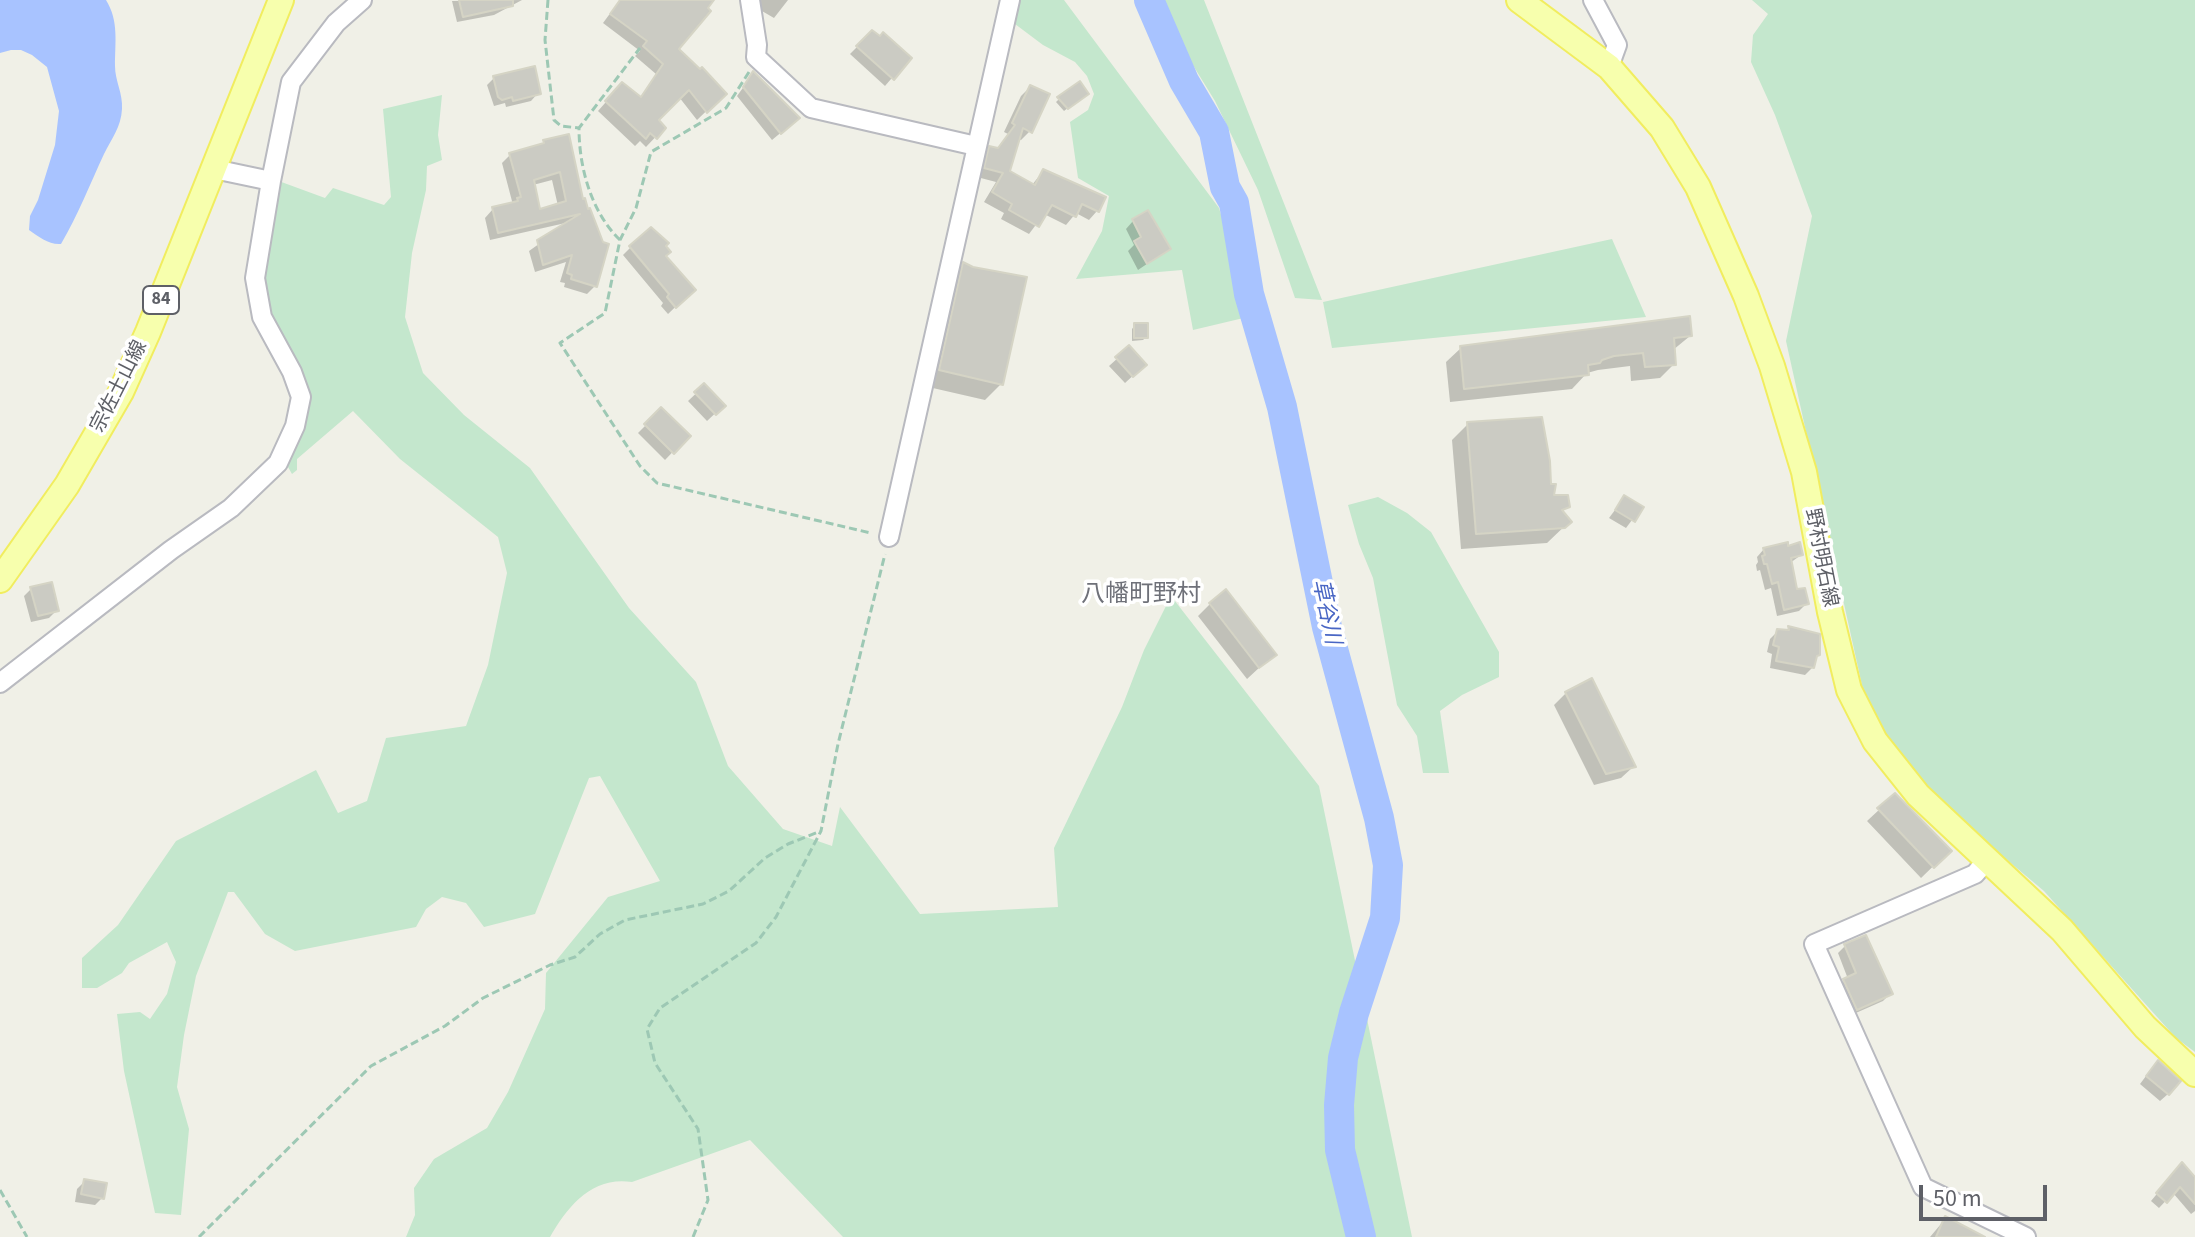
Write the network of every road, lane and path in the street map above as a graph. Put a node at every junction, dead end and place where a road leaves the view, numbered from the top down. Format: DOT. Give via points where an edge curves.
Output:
graph roads {
  1 [pos="281,0"];
  2 [pos="362,0"];
  3 [pos="548,0"];
  4 [pos="750,0"];
  5 [pos="1010,0"];
  6 [pos="1519,0"];
  7 [pos="1593,0"];
  8 [pos="640,48"];
  9 [pos="756,57"];
  10 [pos="1609,67"];
  11 [pos="579,128"];
  12 [pos="976,146"];
  13 [pos="214,169"];
  14 [pos="271,181"];
  15 [pos="620,240"];
  16 [pos="889,537"];
  17 [pos="0,580"];
  18 [pos="0,683"];
  19 [pos="821,831"];
  20 [pos="1988,859"];
  21 [pos="2195,1074"];
  22 [pos="0,1190"];
  23 [pos="27,1237"];
  24 [pos="199,1237"];
  25 [pos="693,1237"];
  26 [pos="2026,1237"];
  1 -- 13 [label="main road, 宗佐土山線 / 84"];
  2 -- 14 [label="street" via="336,23 291,82"];
  3 -- 11 [label="path" via="545,40 554,120"];
  4 -- 9 [label="street"];
  5 -- 12 [label="street"];
  6 -- 10 [label="main road, 野村明石線"];
  7 -- 10 [label="street" via="1617,45"];
  8 -- 11 [label="path"];
  9 -- 12 [label="street" via="811,108"];
  9 -- 15 [label="path" via="726,108 651,152 636,208"];
  10 -- 20 [label="main road, 野村明石線" via="1662,128 1698,187 1746,296 1804,472 1849,690 1875,741 1918,795"];
  11 -- 15 [label="path" via="591,194 605,226"];
  12 -- 16 [label="street"];
  13 -- 14 [label="street"];
  13 -- 17 [label="main road, 宗佐土山線 / 84" via="121,392 67,485"];
  14 -- 18 [label="street" via="255,278 262,317 301,397 278,463 231,508"];
  15 -- 16 [label="path" via="605,313 560,343 648,476 676,488"];
  16 -- 19 [label="path"];
  19 -- 24 [label="path" via="765,858 729,891 703,904 625,920 575,957 483,998 445,1026 386,1056"];
  19 -- 25 [label="path" via="776,917 756,943 660,1008 647,1029 655,1063 698,1129 708,1200"];
  20 -- 21 [label="main road, 野村明石線" via="2062,930 2145,1027"];
  20 -- 26 [label="street" via="1975,874 1814,944 1923,1187"];
  22 -- 23 [label="path"];
}
